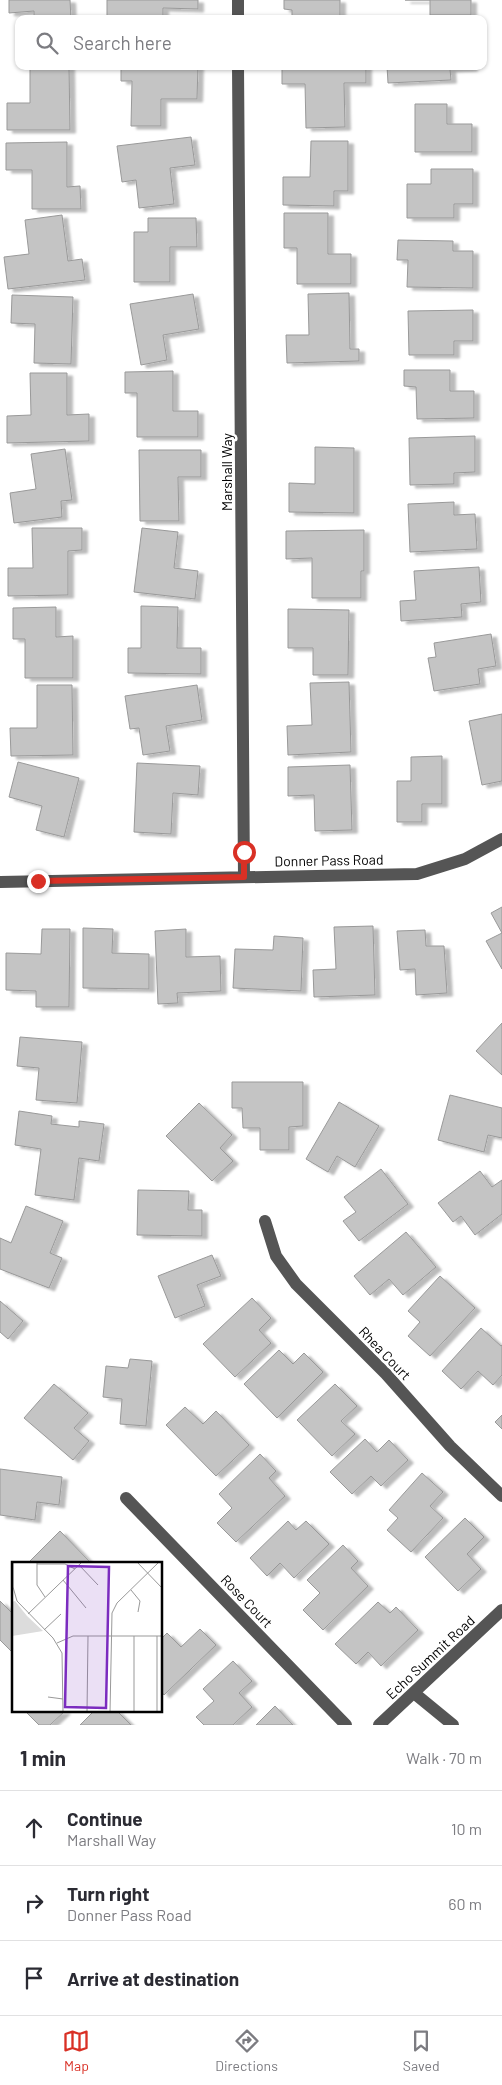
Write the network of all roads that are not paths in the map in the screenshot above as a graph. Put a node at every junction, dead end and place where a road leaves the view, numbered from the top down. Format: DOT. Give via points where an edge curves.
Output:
graph roads {
  1 [pos="238,0"];
  2 [pos="238,15"];
  3 [pos="238,70"];
  4 [pos="502,839"];
  5 [pos="244,877"];
  6 [pos="0,882"];
  7 [pos="265,1221"];
  8 [pos="502,1496"];
  9 [pos="126,1498"];
  10 [pos="502,1610"];
  11 [pos="414,1693"];
  12 [pos="346,1725"];
  13 [pos="379,1725"];
  14 [pos="453,1725"];
  1 -- 2 [label="street"];
  3 -- 5 [label="street, Marshall Way"];
  4 -- 5 [label="street, Donner Pass Road" via="465,860 417,874"];
  5 -- 6 [label="street, Donner Pass Road"];
  7 -- 8 [label="street, Rhea Court" via="276,1256 296,1284"];
  9 -- 12 [label="street, Rose Court"];
  10 -- 11 [label="street, Echo Summit Road"];
  11 -- 13 [label="street, Echo Summit Road"];
  11 -- 14 [label="street"];
}
